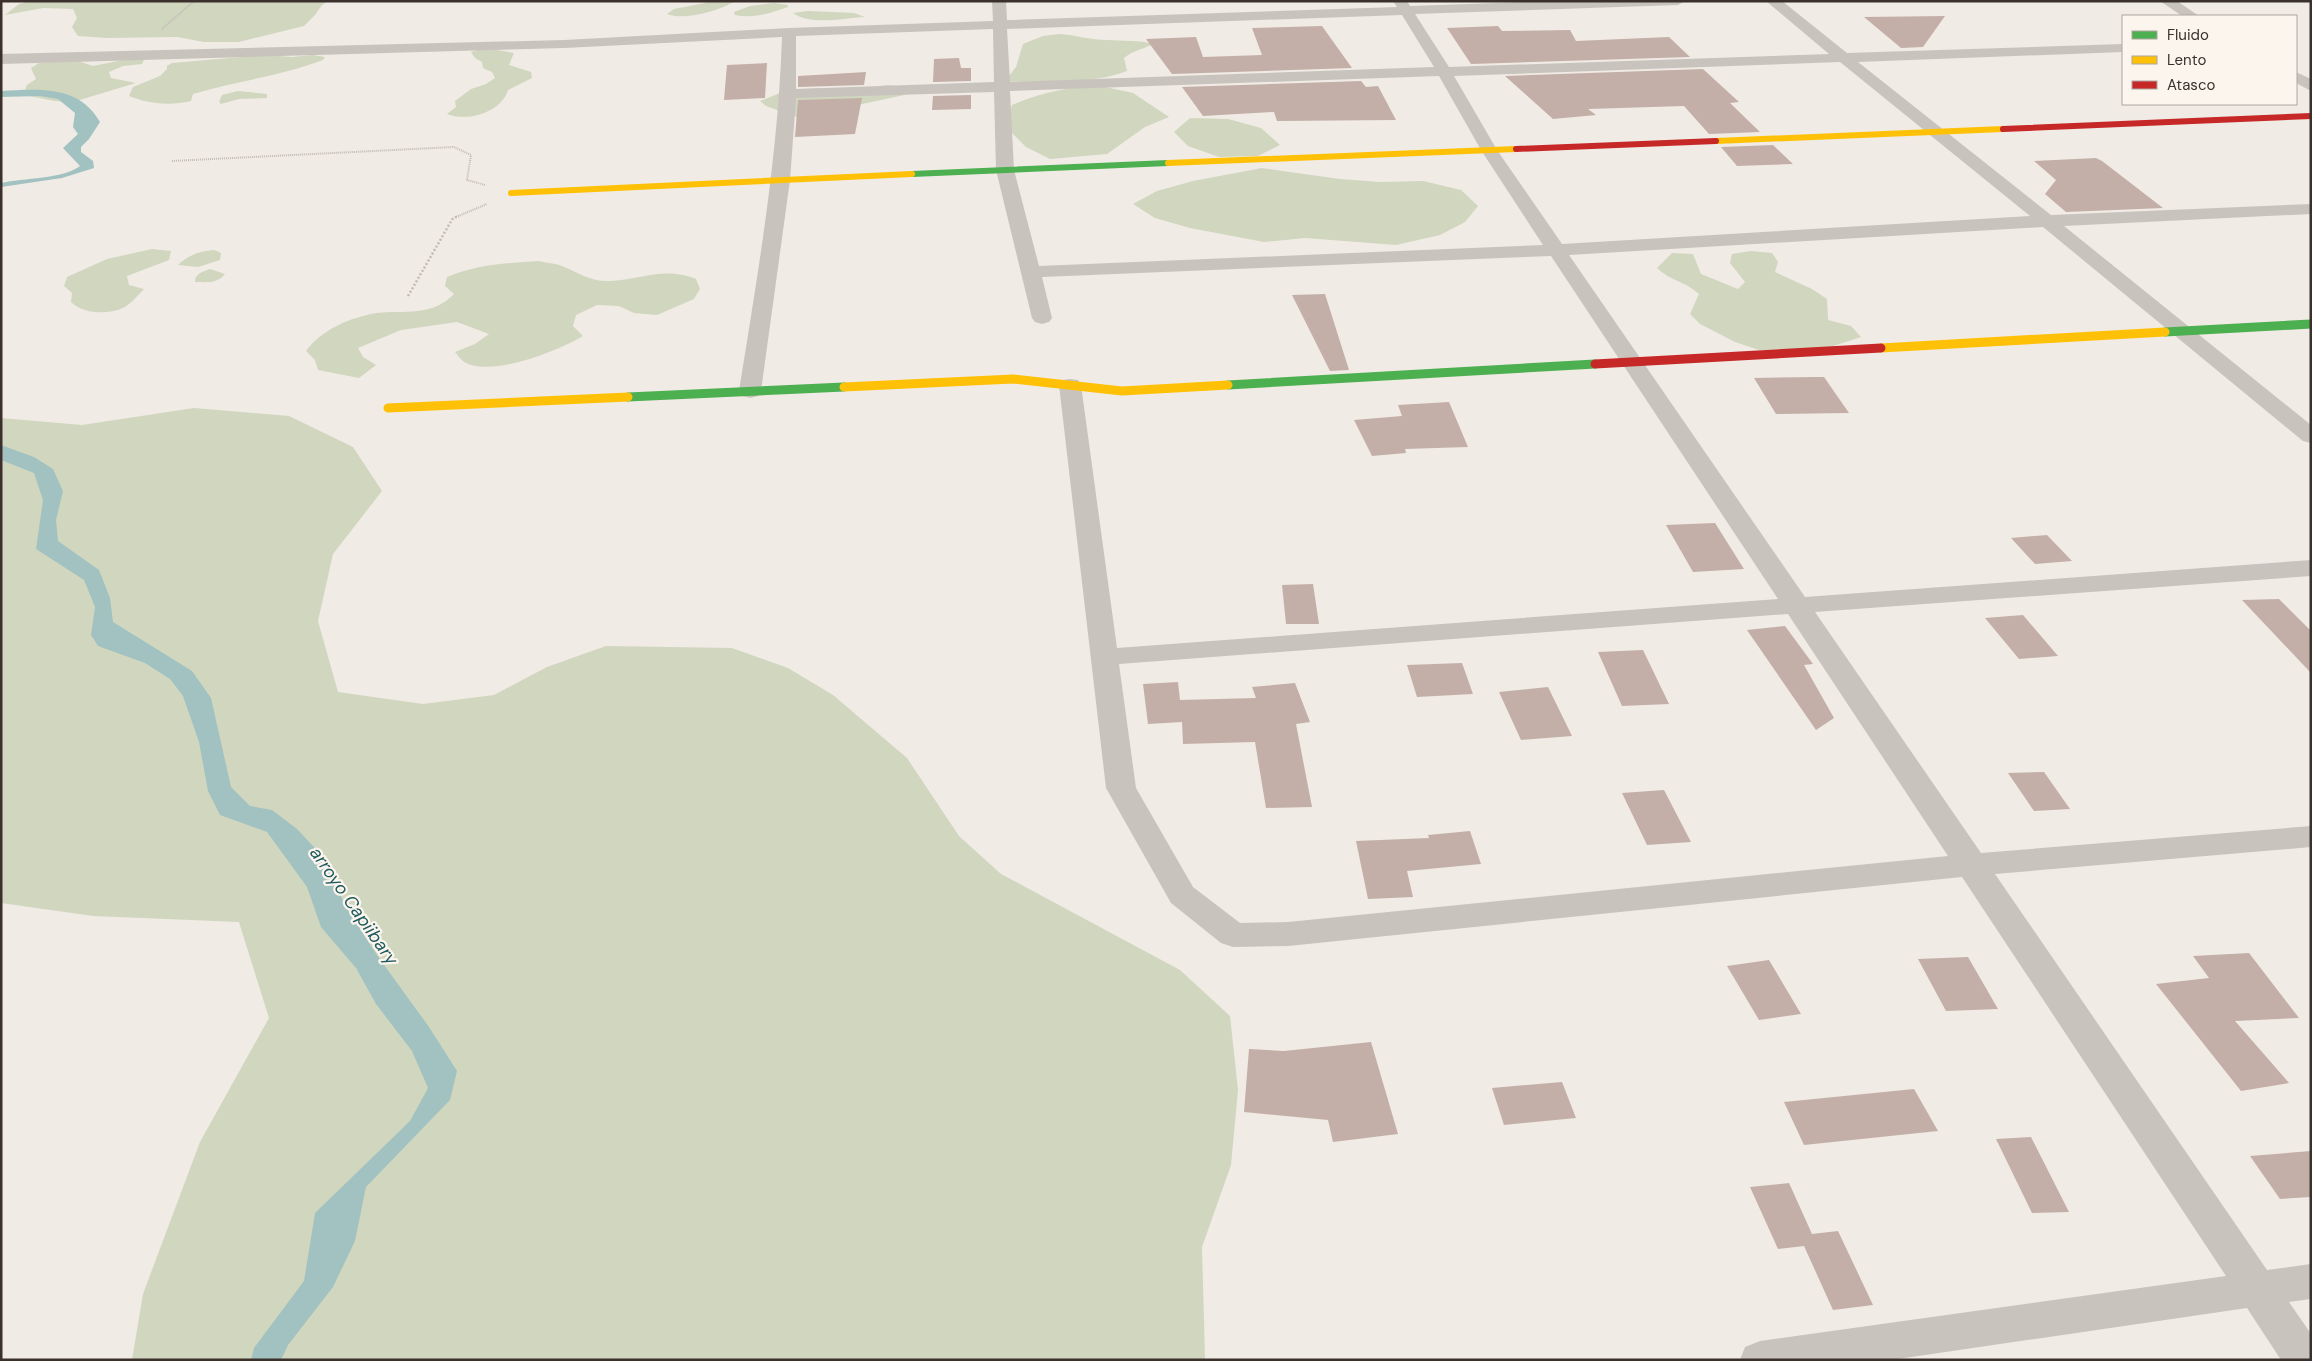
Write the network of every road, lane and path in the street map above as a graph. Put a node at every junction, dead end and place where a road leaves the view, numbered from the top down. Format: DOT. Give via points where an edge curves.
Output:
graph roads {
  1 [pos="1381,1"];
  2 [pos="1678,1"];
  3 [pos="1773,1"];
  4 [pos="2167,1"];
  5 [pos="1404,6"];
  6 [pos="999,14"];
  7 [pos="2190,15"];
  8 [pos="789,32"];
  9 [pos="2122,48"];
  10 [pos="1,59"];
  11 [pos="1844,59"];
  12 [pos="1444,71"];
  13 [pos="2297,78"];
  14 [pos="2311,86"];
  15 [pos="1001,87"];
  16 [pos="788,94"];
  17 [pos="2311,116"];
  18 [pos="1934,131"];
  19 [pos="1489,150"];
  20 [pos="172,160"];
  21 [pos="1005,170"];
  22 [pos="781,180"];
  23 [pos="511,193"];
  24 [pos="2311,209"];
  25 [pos="2047,221"];
  26 [pos="1556,250"];
  27 [pos="1030,272"];
  28 [pos="408,296"];
  29 [pos="1042,318"];
  30 [pos="2311,324"];
  31 [pos="2181,332"];
  32 [pos="1632,362"];
  33 [pos="1070,385"];
  34 [pos="750,391"];
  35 [pos="388,408"];
  36 [pos="2311,436"];
  37 [pos="2311,568"];
  38 [pos="1797,606"];
  39 [pos="1104,657"];
  40 [pos="2311,836"];
  41 [pos="1972,865"];
  42 [pos="2311,1281"];
  43 [pos="2258,1288"];
  44 [pos="1760,1360"];
  45 [pos="2306,1360"];
  1 -- 6 [label="street"];
  2 -- 5 [label="street"];
  3 -- 11 [label="street"];
  4 -- 7 [label="street"];
  5 -- 6 [label="street"];
  5 -- 12 [label="street"];
  6 -- 8 [label="street"];
  6 -- 15 [label="street"];
  8 -- 10 [label="street" via="554,44"];
  8 -- 16 [label="street"];
  9 -- 11 [label="street"];
  11 -- 12 [label="street"];
  11 -- 18 [label="street"];
  12 -- 15 [label="street"];
  12 -- 19 [label="street"];
  13 -- 14 [label="street"];
  15 -- 16 [label="street"];
  15 -- 21 [label="street"];
  16 -- 22 [label="street"];
  17 -- 18 [label="street"];
  18 -- 19 [label="street"];
  18 -- 25 [label="street"];
  19 -- 21 [label="street"];
  19 -- 26 [label="street"];
  20 -- 23 [label="path" via="454,147 471,155 467,180"];
  21 -- 22 [label="street"];
  21 -- 27 [label="street"];
  22 -- 23 [label="street"];
  22 -- 34 [label="street"];
  23 -- 28 [label="path" via="453,218"];
  24 -- 25 [label="street"];
  25 -- 26 [label="street"];
  25 -- 31 [label="street"];
  26 -- 27 [label="street"];
  26 -- 32 [label="street"];
  27 -- 29 [label="street"];
  30 -- 31 [label="street"];
  31 -- 32 [label="street"];
  31 -- 36 [label="street"];
  32 -- 33 [label="street" via="1122,391"];
  32 -- 38 [label="street"];
  33 -- 34 [label="street" via="1013,379"];
  33 -- 39 [label="street"];
  34 -- 35 [label="street"];
  37 -- 38 [label="street"];
  38 -- 39 [label="street"];
  38 -- 41 [label="street"];
  39 -- 41 [label="street" via="1121,788 1182,895 1233,935 1288,934"];
  40 -- 41 [label="street"];
  41 -- 43 [label="street"];
  42 -- 43 [label="street"];
  43 -- 44 [label="street"];
  43 -- 45 [label="street"];
}
